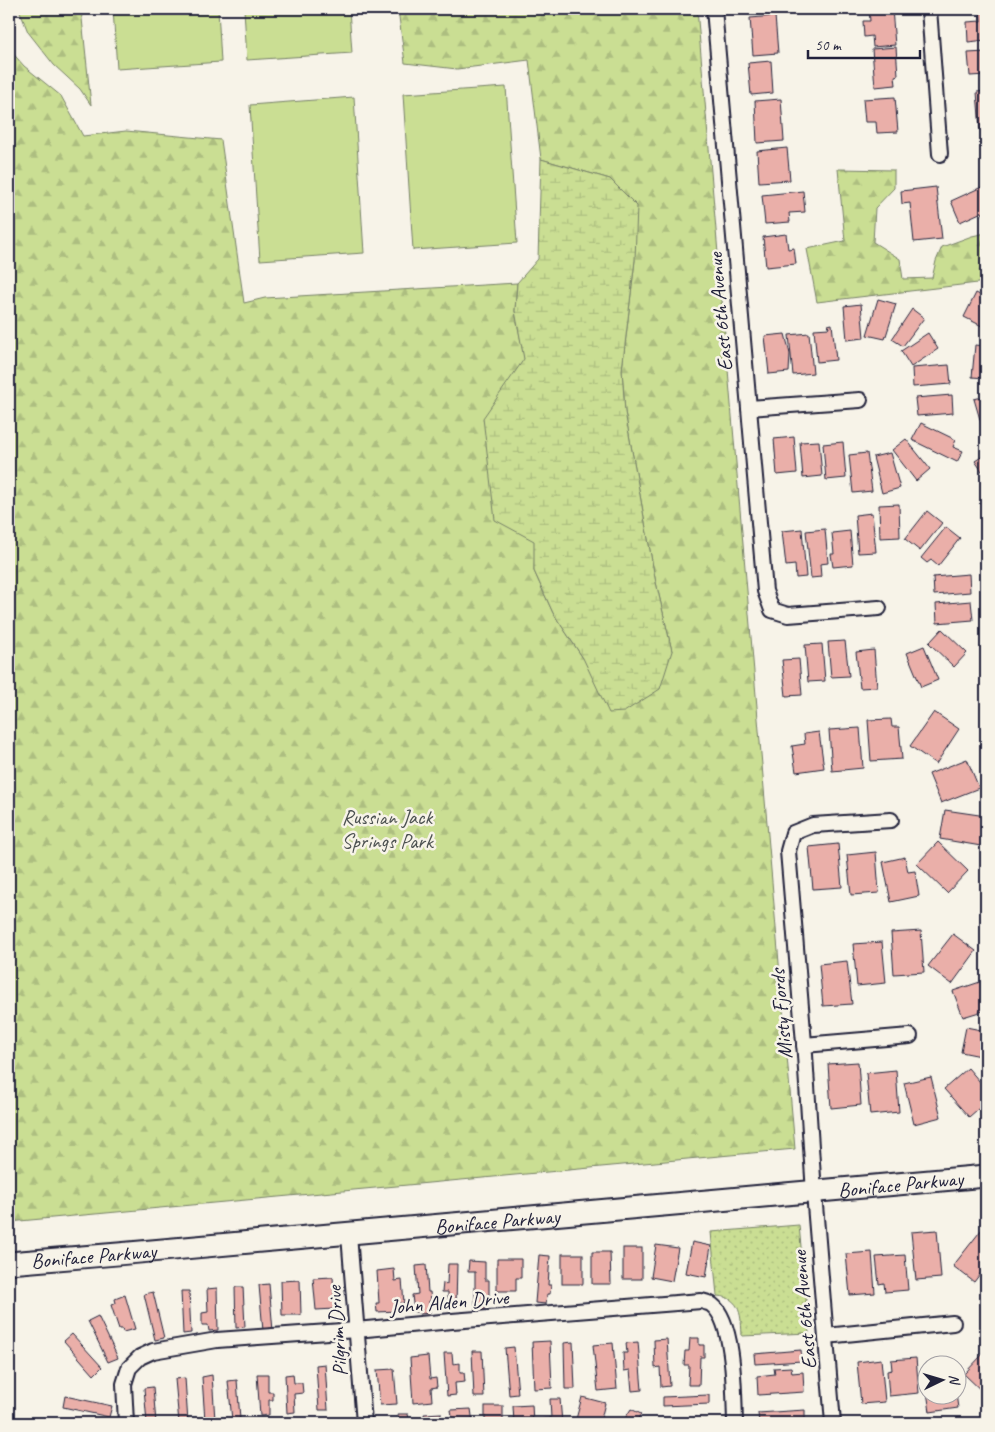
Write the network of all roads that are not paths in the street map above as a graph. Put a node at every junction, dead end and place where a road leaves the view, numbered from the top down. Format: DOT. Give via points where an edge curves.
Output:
graph roads {
  1 [pos="714,9"];
  2 [pos="929,9"];
  3 [pos="940,154"];
  4 [pos="860,400"];
  5 [pos="749,408"];
  6 [pos="879,608"];
  7 [pos="891,820"];
  8 [pos="910,1036"];
  9 [pos="804,1045"];
  10 [pos="986,1176"];
  11 [pos="814,1193"];
  12 [pos="349,1235"];
  13 [pos="9,1263"];
  14 [pos="953,1323"];
  15 [pos="356,1330"];
  16 [pos="826,1336"];
  17 [pos="126,1423"];
  18 [pos="364,1423"];
  19 [pos="735,1423"];
  20 [pos="834,1423"];
  1 -- 5 [label="street, East 6th Avenue"];
  2 -- 3 [label="street"];
  4 -- 5 [label="street"];
  5 -- 6 [label="street, East 6th Avenue" via="765,591 772,610 788,615"];
  7 -- 9 [label="street, Misty Fjords" via="813,825 793,833 788,851"];
  8 -- 9 [label="street"];
  9 -- 11 [label="street, Misty Fjords"];
  10 -- 11 [label="main road, Boniface Parkway"];
  11 -- 12 [label="main road, Boniface Parkway"];
  11 -- 16 [label="street, East 6th Avenue"];
  12 -- 13 [label="main road, Boniface Parkway"];
  12 -- 15 [label="street, Pilgrim Drive"];
  14 -- 16 [label="street"];
  15 -- 17 [label="street, John Alden Drive" via="218,1340 140,1356 129,1368 124,1384"];
  15 -- 18 [label="street, Pilgrim Drive"];
  15 -- 19 [label="street, John Alden Drive" via="701,1301 712,1304 725,1324 734,1385"];
  16 -- 20 [label="street, East 6th Avenue"];
}
